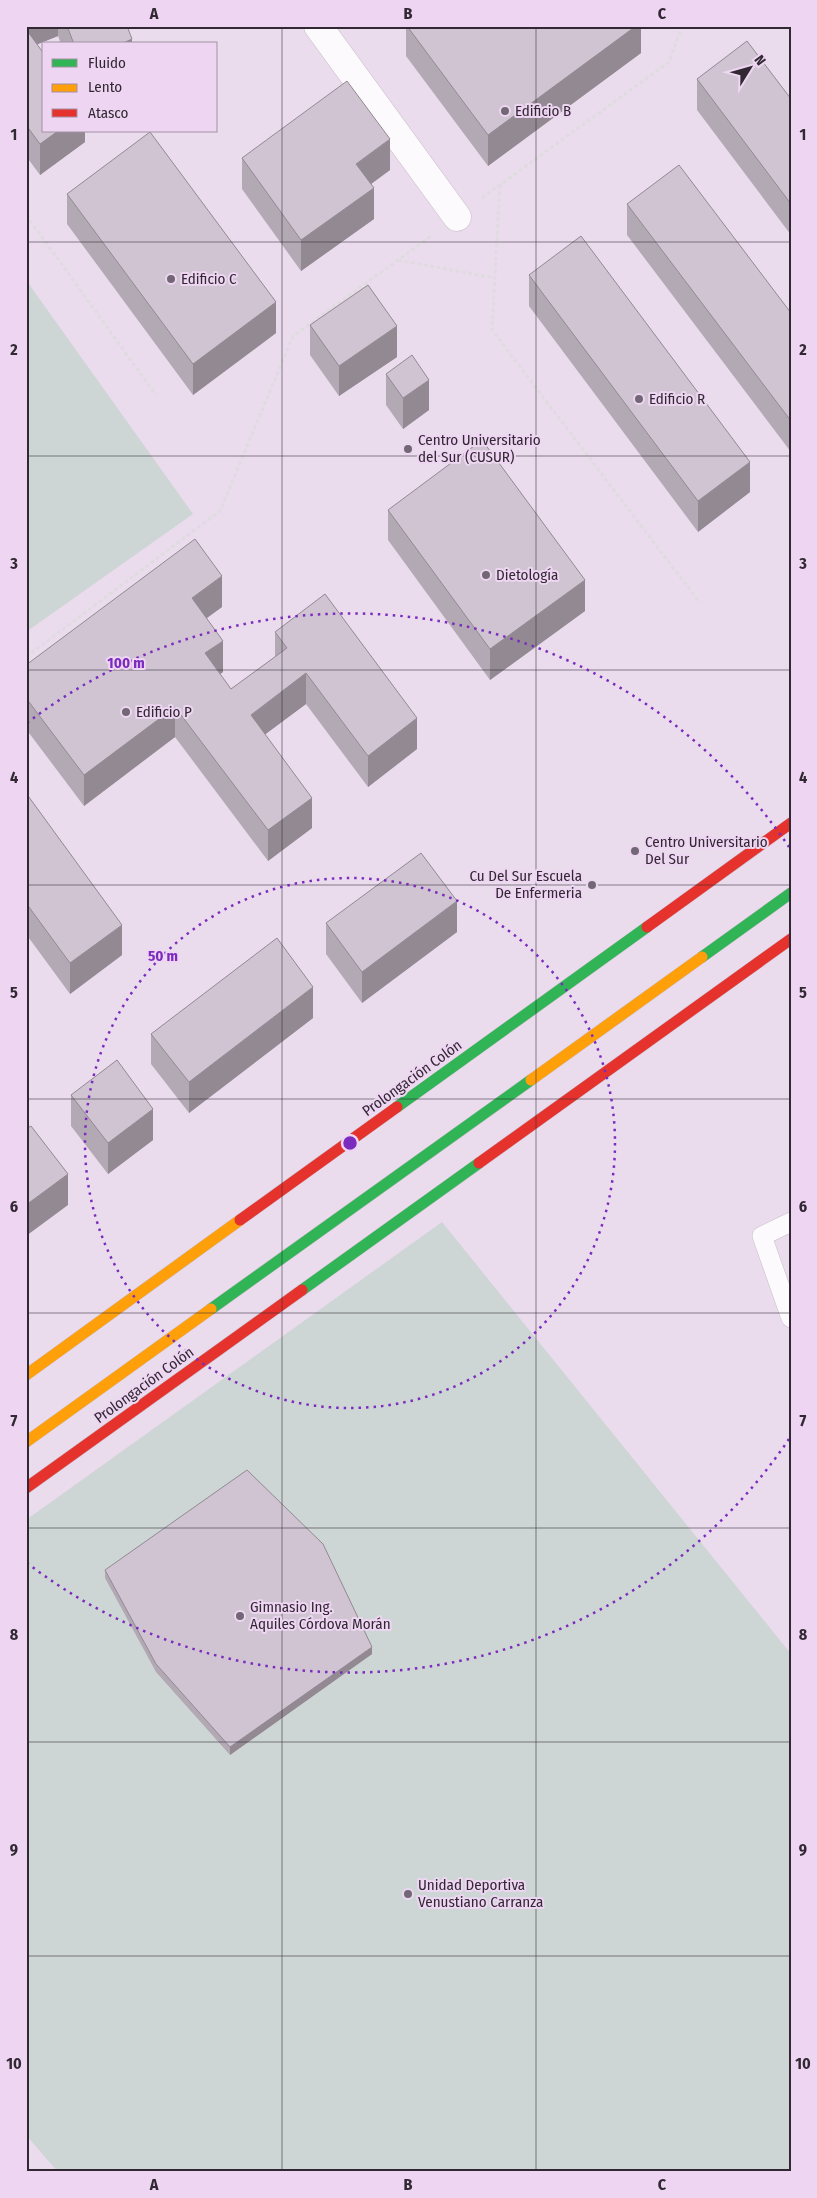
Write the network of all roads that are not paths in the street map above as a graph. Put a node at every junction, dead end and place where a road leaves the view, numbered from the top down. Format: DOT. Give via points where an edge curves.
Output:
graph roads {
  1 [pos="318,26"];
  2 [pos="457,217"];
  3 [pos="791,823"];
  4 [pos="791,893"];
  5 [pos="791,939"];
  6 [pos="791,1222"];
  7 [pos="791,1318"];
  8 [pos="26,1375"];
  9 [pos="26,1442"];
  10 [pos="26,1488"];
  1 -- 2 [label="street"];
  3 -- 8 [label="main road, Prolongación Colón"];
  4 -- 9 [label="main road, Prolongación Colón"];
  5 -- 10 [label="main road, Prolongación Colón"];
  6 -- 7 [label="lane" via="762,1236"];
}
